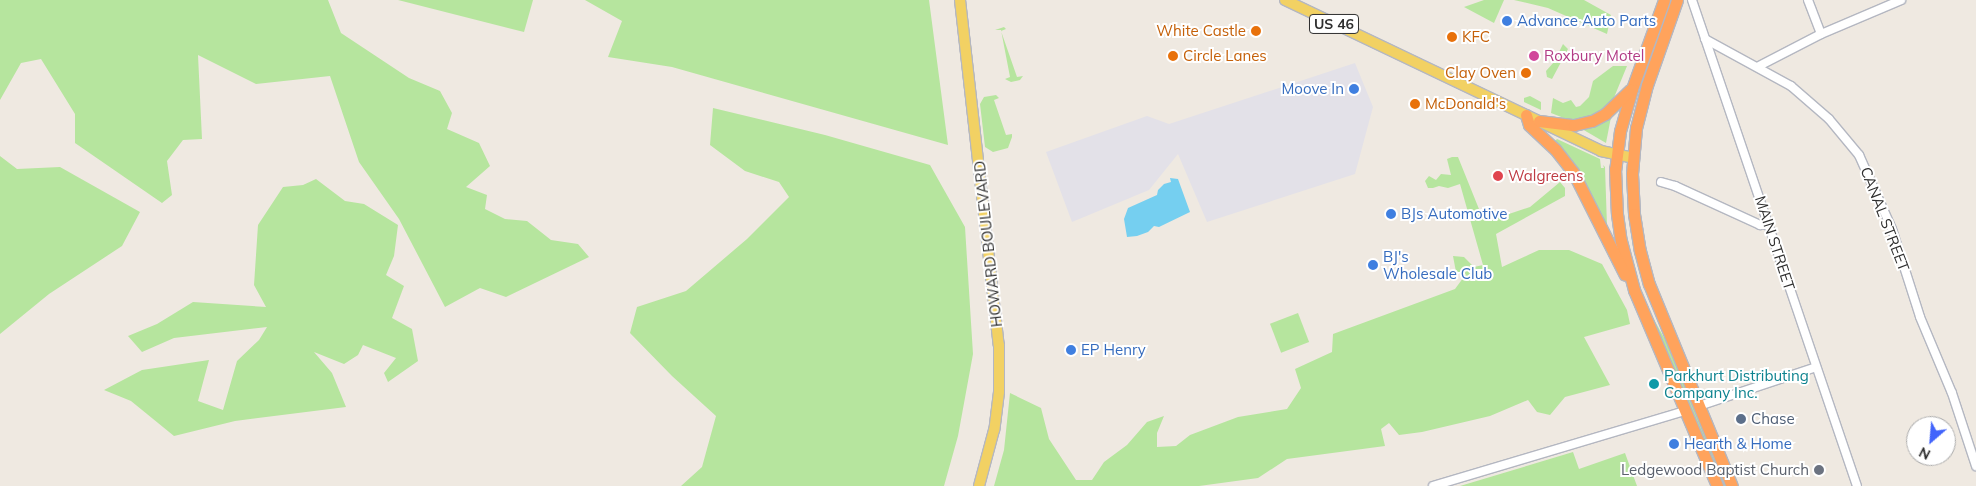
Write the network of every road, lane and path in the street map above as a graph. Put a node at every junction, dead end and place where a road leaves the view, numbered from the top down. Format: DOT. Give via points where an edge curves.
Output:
graph roads {
  1 [pos="960,0"];
  2 [pos="1285,0"];
  3 [pos="1664,0"];
  4 [pos="1676,0"];
  5 [pos="1692,0"];
  6 [pos="1808,0"];
  7 [pos="1901,0"];
  8 [pos="1821,34"];
  9 [pos="1706,39"];
  10 [pos="1759,66"];
  11 [pos="1632,89"];
  12 [pos="1526,115"];
  13 [pos="1540,122"];
  14 [pos="1616,156"];
  15 [pos="1633,158"];
  16 [pos="1661,182"];
  17 [pos="1769,225"];
  18 [pos="1634,290"];
  19 [pos="1816,367"];
  20 [pos="1699,406"];
  21 [pos="1685,411"];
  22 [pos="1976,466"];
  23 [pos="979,486"];
  24 [pos="1433,486"];
  25 [pos="1717,486"];
  26 [pos="1732,486"];
  27 [pos="1857,486"];
  1 -- 23 [label="main road, HOWARD BOULEVARD" via="999,345 999,392 994,430"];
  2 -- 12 [label="main road, US 46"];
  3 -- 11 [label="highway"];
  4 -- 15 [label="highway" via="1641,103"];
  5 -- 9 [label="street, MAIN STREET"];
  6 -- 8 [label="street"];
  7 -- 8 [label="street"];
  8 -- 10 [label="street"];
  9 -- 10 [label="street, CANAL STREET"];
  9 -- 17 [label="street, MAIN STREET"];
  10 -- 22 [label="street, CANAL STREET" via="1814,105 1850,143 1865,166 1892,229 1920,317 1952,393"];
  11 -- 13 [label="highway" via="1605,114 1592,121 1574,125"];
  11 -- 14 [label="highway"];
  12 -- 13 [label="main road, US 46"];
  12 -- 18 [label="highway, US 46" via="1529,125 1555,148 1573,172"];
  13 -- 14 [label="main road, US 46"];
  14 -- 15 [label="main road, US 46"];
  14 -- 18 [label="highway" via="1619,230"];
  15 -- 20 [label="highway" via="1633,208 1644,265"];
  16 -- 17 [label="street" via="1760,225"];
  17 -- 19 [label="street, MAIN STREET"];
  18 -- 21 [label="highway, US 46"];
  19 -- 20 [label="street"];
  19 -- 27 [label="street, MAIN STREET"];
  20 -- 26 [label="highway"];
  21 -- 24 [label="street"];
  21 -- 25 [label="highway, US 46"];
}
